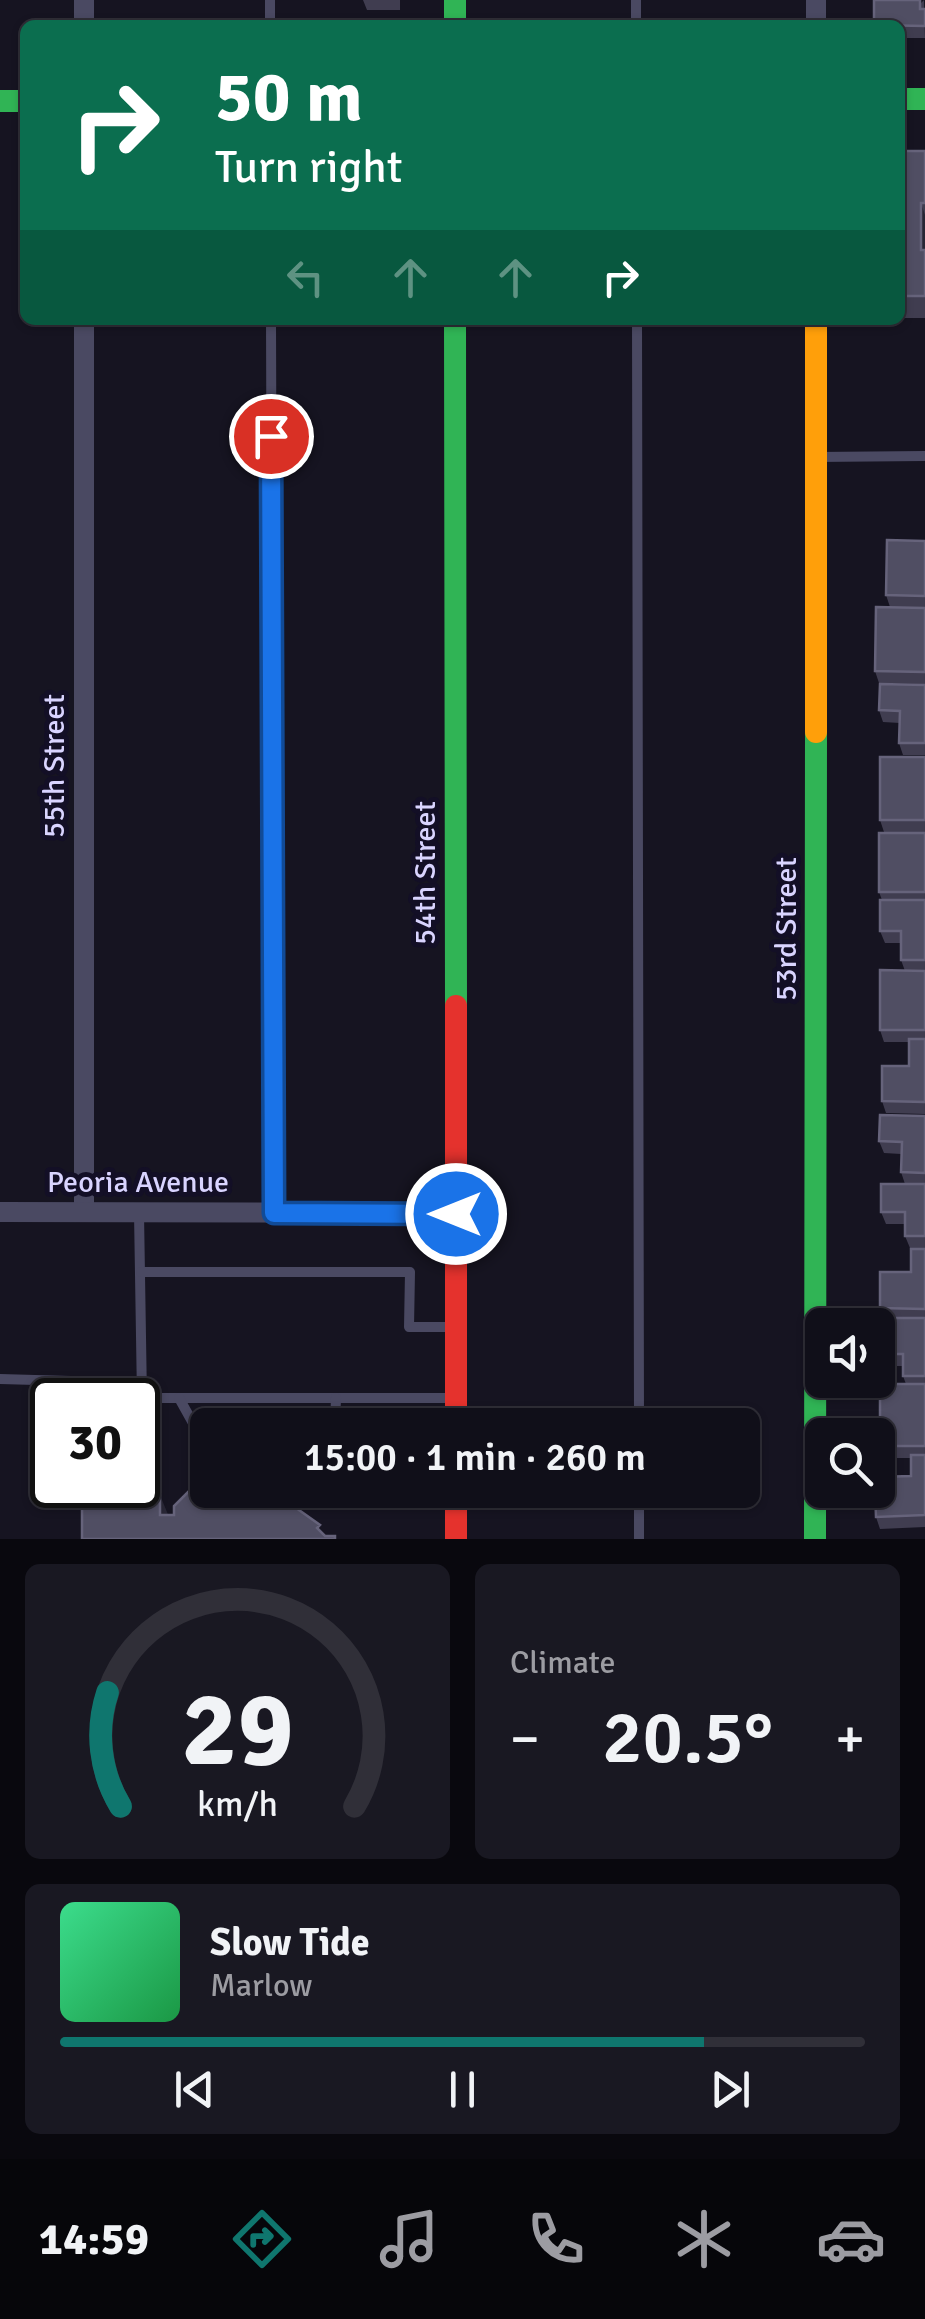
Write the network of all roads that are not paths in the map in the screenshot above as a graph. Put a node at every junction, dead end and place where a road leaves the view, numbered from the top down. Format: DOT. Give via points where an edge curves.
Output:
graph roads {
  1 [pos="84,325"];
  2 [pos="271,325"];
  3 [pos="455,325"];
  4 [pos="637,325"];
  5 [pos="816,325"];
  6 [pos="925,456"];
  7 [pos="816,457"];
  8 [pos="0,1212"];
  9 [pos="84,1212"];
  10 [pos="139,1212"];
  11 [pos="274,1213"];
  12 [pos="456,1214"];
  13 [pos="140,1272"];
  14 [pos="456,1327"];
  15 [pos="142,1378"];
  16 [pos="0,1379"];
  17 [pos="30,1380"];
  18 [pos="160,1398"];
  19 [pos="179,1398"];
  20 [pos="336,1398"];
  21 [pos="456,1398"];
  22 [pos="335,1408"];
  23 [pos="456,1408"];
  24 [pos="639,1408"];
  25 [pos="190,1418"];
  26 [pos="456,1508"];
  27 [pos="639,1508"];
  28 [pos="456,1539"];
  29 [pos="639,1539"];
  30 [pos="815,1539"];
  1 -- 9 [label="street, 55th Street"];
  2 -- 11 [label="lane"];
  3 -- 12 [label="street, 54th Street"];
  4 -- 24 [label="lane"];
  5 -- 7 [label="street, 53rd Street"];
  6 -- 7 [label="lane"];
  7 -- 30 [label="street, 53rd Street"];
  8 -- 9 [label="street, Peoria Avenue"];
  9 -- 10 [label="street, Peoria Avenue"];
  10 -- 11 [label="street, Peoria Avenue"];
  10 -- 13 [label="lane"];
  11 -- 12 [label="street, Peoria Avenue"];
  12 -- 14 [label="street, 54th Street"];
  13 -- 14 [label="lane" via="410,1272 409,1327"];
  13 -- 15 [label="lane"];
  14 -- 21 [label="street, 54th Street"];
  16 -- 17 [label="lane"];
  18 -- 19 [label="lane"];
  19 -- 20 [label="lane"];
  19 -- 25 [label="lane"];
  20 -- 21 [label="lane"];
  20 -- 22 [label="lane"];
  21 -- 23 [label="street, 54th Street"];
  26 -- 28 [label="street"];
  27 -- 29 [label="lane"];
}
